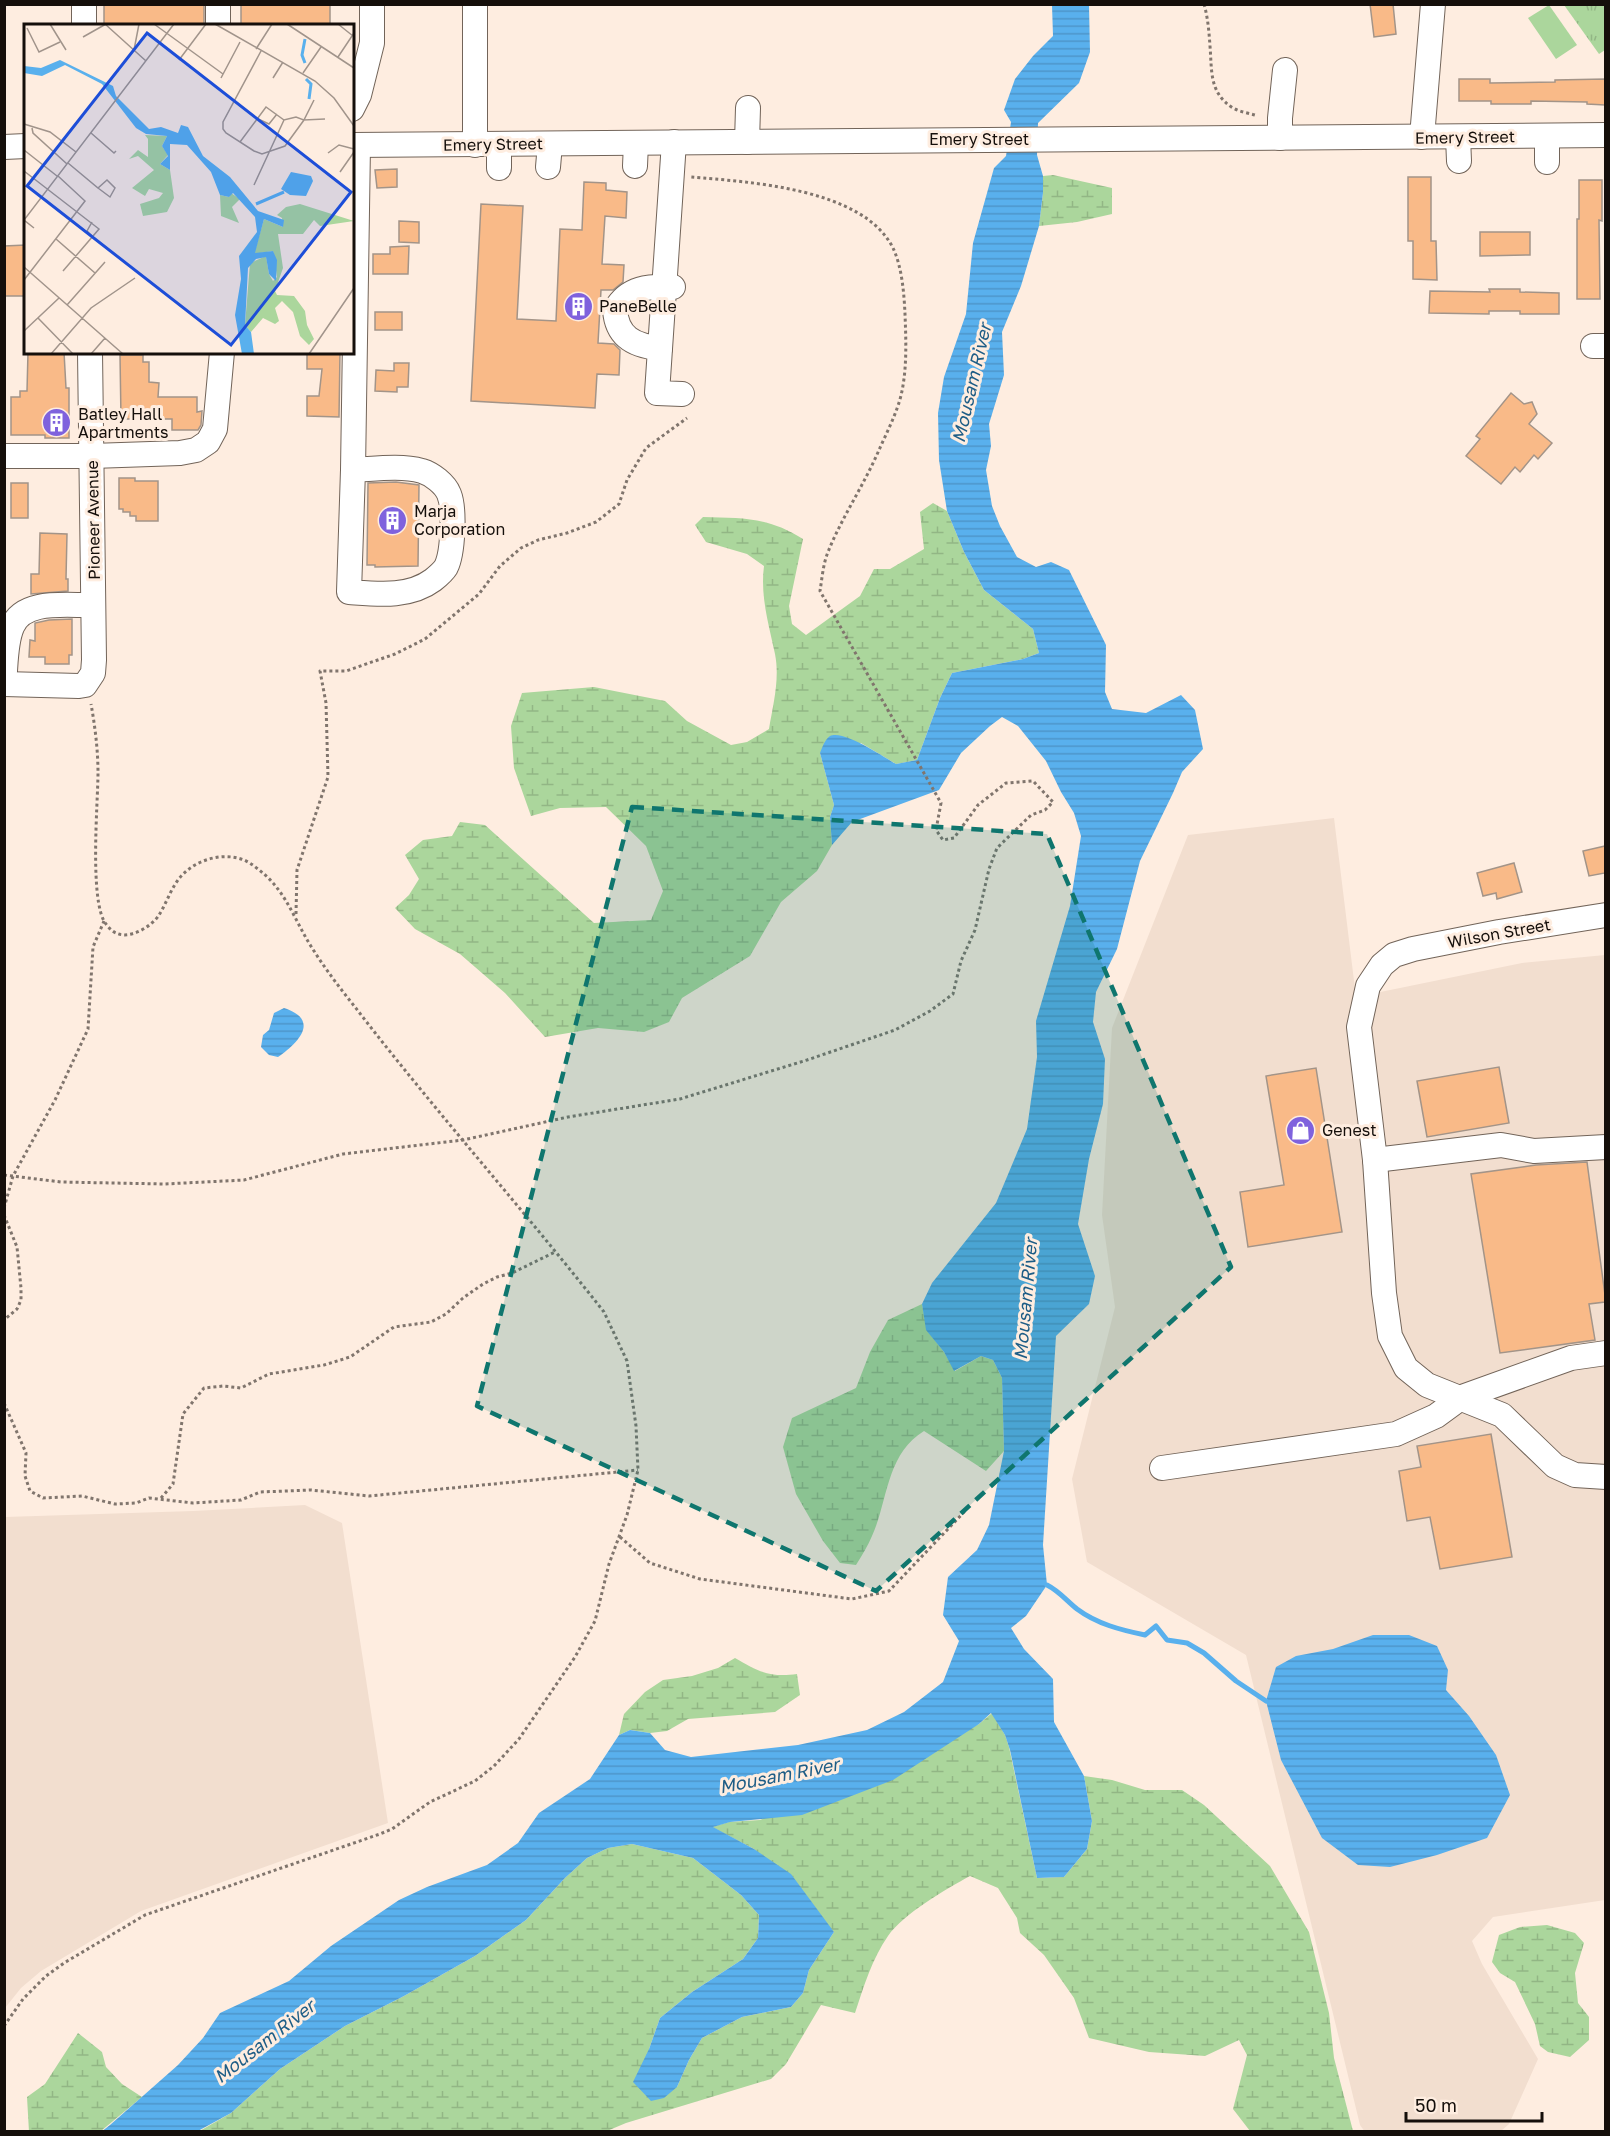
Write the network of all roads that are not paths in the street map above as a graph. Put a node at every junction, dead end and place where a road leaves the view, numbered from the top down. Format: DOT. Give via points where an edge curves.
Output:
graph roads {
  1 [pos="84,4"];
  2 [pos="218,4"];
  3 [pos="372,4"];
  4 [pos="475,4"];
  5 [pos="1434,5"];
  6 [pos="84,24"];
  7 [pos="218,24"];
  8 [pos="1285,70"];
  9 [pos="354,105"];
  10 [pos="748,108"];
  11 [pos="1280,128"];
  12 [pos="1605,135"];
  13 [pos="1547,136"];
  14 [pos="1422,137"];
  15 [pos="1458,137"];
  16 [pos="674,142"];
  17 [pos="747,142"];
  18 [pos="356,145"];
  19 [pos="24,146"];
  20 [pos="4,147"];
  21 [pos="491,152"];
  22 [pos="1459,160"];
  23 [pos="1547,162"];
  24 [pos="669,287"];
  25 [pos="660,348"];
  26 [pos="90,354"];
  27 [pos="222,354"];
  28 [pos="682,394"];
  29 [pos="4,456"];
  30 [pos="92,456"];
  31 [pos="353,460"];
  32 [pos="93,605"];
  33 [pos="4,684"];
  34 [pos="1605,915"];
  35 [pos="1605,1147"];
  36 [pos="1375,1160"];
  37 [pos="1605,1353"];
  38 [pos="1462,1397"];
  39 [pos="1162,1468"];
  40 [pos="1605,1477"];
  1 -- 6 [label="street"];
  2 -- 7 [label="street"];
  3 -- 9 [label="street" via="372,43"];
  4 -- 21 [label="street"];
  5 -- 14 [label="street"];
  8 -- 11 [label="street"];
  10 -- 17 [label="street"];
  11 -- 14 [label="street, Emery Street"];
  11 -- 17 [label="street, Emery Street" via="1041,139"];
  12 -- 13 [label="street, Emery Street"];
  13 -- 15 [label="street, Emery Street"];
  13 -- 23 [label="street"];
  14 -- 15 [label="street, Emery Street"];
  15 -- 22 [label="street"];
  16 -- 17 [label="street, Emery Street"];
  16 -- 21 [label="street, Emery Street" via="636,154"];
  16 -- 24 [label="street"];
  18 -- 21 [label="street, Emery Street"];
  18 -- 31 [label="street"];
  19 -- 20 [label="street"];
  24 -- 25 [label="street"];
  24 -- 25 [label="street" via="642,287 620,301 615,310 619,329 633,342"];
  25 -- 28 [label="street" via="657,393"];
  26 -- 30 [label="street, Pioneer Avenue"];
  27 -- 30 [label="street" via="217,424 204,444 189,452"];
  29 -- 30 [label="street" via="53,464"];
  30 -- 32 [label="street, Pioneer Avenue" via="83,506"];
  31 -- 31 [label="street" via="349,592 398,593 434,580 445,570 450,548 452,510 445,487 422,471"];
  32 -- 33 [label="street" via="38,606 16,618 11,628"];
  32 -- 33 [label="street, Pioneer Avenue" via="93,673 85,685"];
  34 -- 36 [label="street, Wilson Street" via="1394,955 1382,965 1368,986 1359,1027"];
  35 -- 36 [label="street" via="1534,1151 1501,1145"];
  36 -- 38 [label="street" via="1390,1336 1406,1368 1427,1385"];
  37 -- 38 [label="street" via="1571,1358"];
  38 -- 39 [label="street" via="1436,1416 1396,1434"];
  38 -- 40 [label="street" via="1502,1415 1555,1466 1575,1475"];
}
